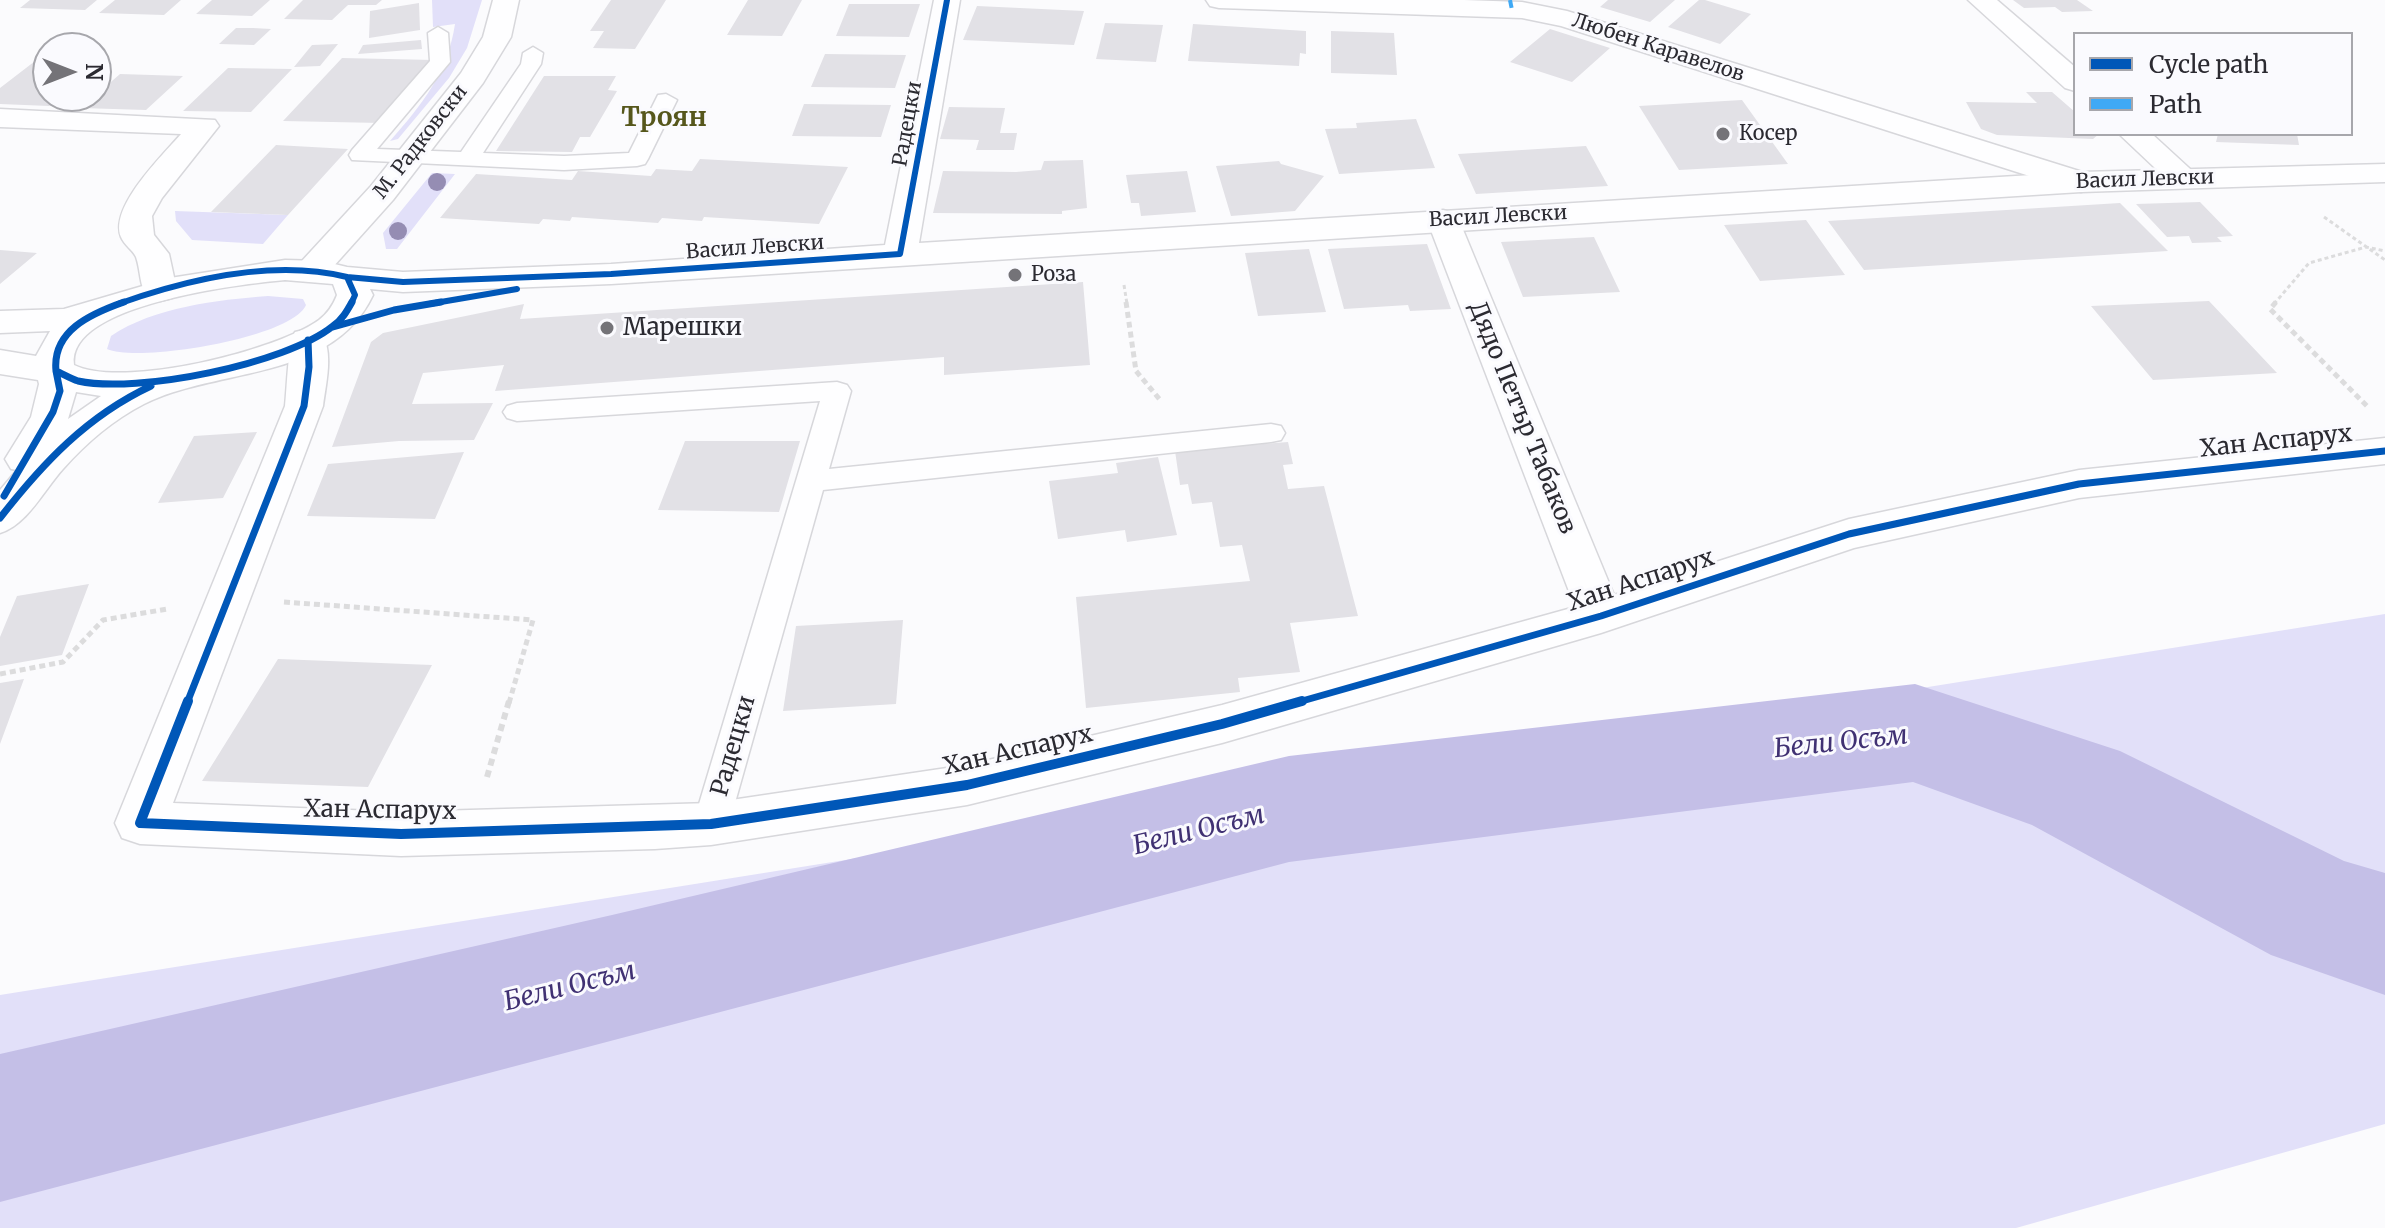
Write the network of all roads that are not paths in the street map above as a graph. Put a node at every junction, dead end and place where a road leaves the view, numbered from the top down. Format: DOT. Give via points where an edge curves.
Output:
graph roads {
  1 [pos="506,0"];
  2 [pos="947,0"];
  3 [pos="1219,0"];
  4 [pos="1981,0"];
  5 [pos="1511,5"];
  6 [pos="438,33"];
  7 [pos="533,53"];
  8 [pos="2073,80"];
  9 [pos="666,100"];
  10 [pos="0,118"];
  11 [pos="2136,136"];
  12 [pos="409,158"];
  13 [pos="468,159"];
  14 [pos="2385,173"];
  15 [pos="2184,178"];
  16 [pos="2081,182"];
  17 [pos="1443,220"];
  18 [pos="900,254"];
  19 [pos="330,274"];
  20 [pos="611,274"];
  21 [pos="160,291"];
  22 [pos="98,313"];
  23 [pos="0,322"];
  24 [pos="320,334"];
  25 [pos="0,362"];
  26 [pos="56,371"];
  27 [pos="172,378"];
  28 [pos="517,412"];
  29 [pos="2380,432"];
  30 [pos="1271,433"];
  31 [pos="811,481"];
  32 [pos="2,498"];
  33 [pos="1601,616"];
  34 [pos="711,824"];
  1 -- 12 [label="street, М. Радковски" via="489,51"];
  2 -- 18 [label="street, Радецки"];
  3 -- 5 [label="street, Любен Каравелов"];
  4 -- 8 [label="street"];
  5 -- 16 [label="street, Любен Каравелов"];
  6 -- 12 [label="lane" via="440,62 360,155"];
  7 -- 13 [label="lane" via="531,64"];
  9 -- 13 [label="lane" via="637,159"];
  10 -- 21 [label="street" via="204,126 136,216 137,236 152,254"];
  11 -- 15 [label="street"];
  12 -- 13 [label="lane"];
  12 -- 19 [label="street, М. Радковски"];
  14 -- 15 [label="street, Васил Левски"];
  15 -- 16 [label="street, Васил Левски"];
  16 -- 17 [label="street, Васил Левски"];
  17 -- 18 [label="street, Васил Левски"];
  17 -- 33 [label="street, Дядо Петър Табаков"];
  18 -- 20 [label="street, Васил Левски"];
  19 -- 20 [label="street, Васил Левски" via="403,282"];
  19 -- 21 [label="street, Васил Левски" via="249,273"];
  19 -- 24 [label="street" via="355,295 348,312"];
  20 -- 24 [label="street, Васил Левски" via="449,299"];
  21 -- 22 [label="street, Васил Левски"];
  22 -- 23 [label="street"];
  22 -- 26 [label="street" via="68,333 54,353"];
  24 -- 27 [label="street, Васил Левски" via="229,367"];
  24 -- 34 [label="street, Хан Аспарух" via="304,406 140,823 401,834"];
  25 -- 26 [label="street"];
  26 -- 27 [label="street" via="77,381"];
  26 -- 32 [label="street" via="60,391 53,412"];
  27 -- 32 [label="street" via="130,394 73,432"];
  28 -- 31 [label="lane, Радецки" via="837,391"];
  29 -- 33 [label="street, Хан Аспарух" via="2079,484 1849,534"];
  30 -- 31 [label="lane"];
  31 -- 34 [label="lane, Радецки"];
  33 -- 34 [label="street, Хан Аспарух" via="1222,724 967,785"];
}
